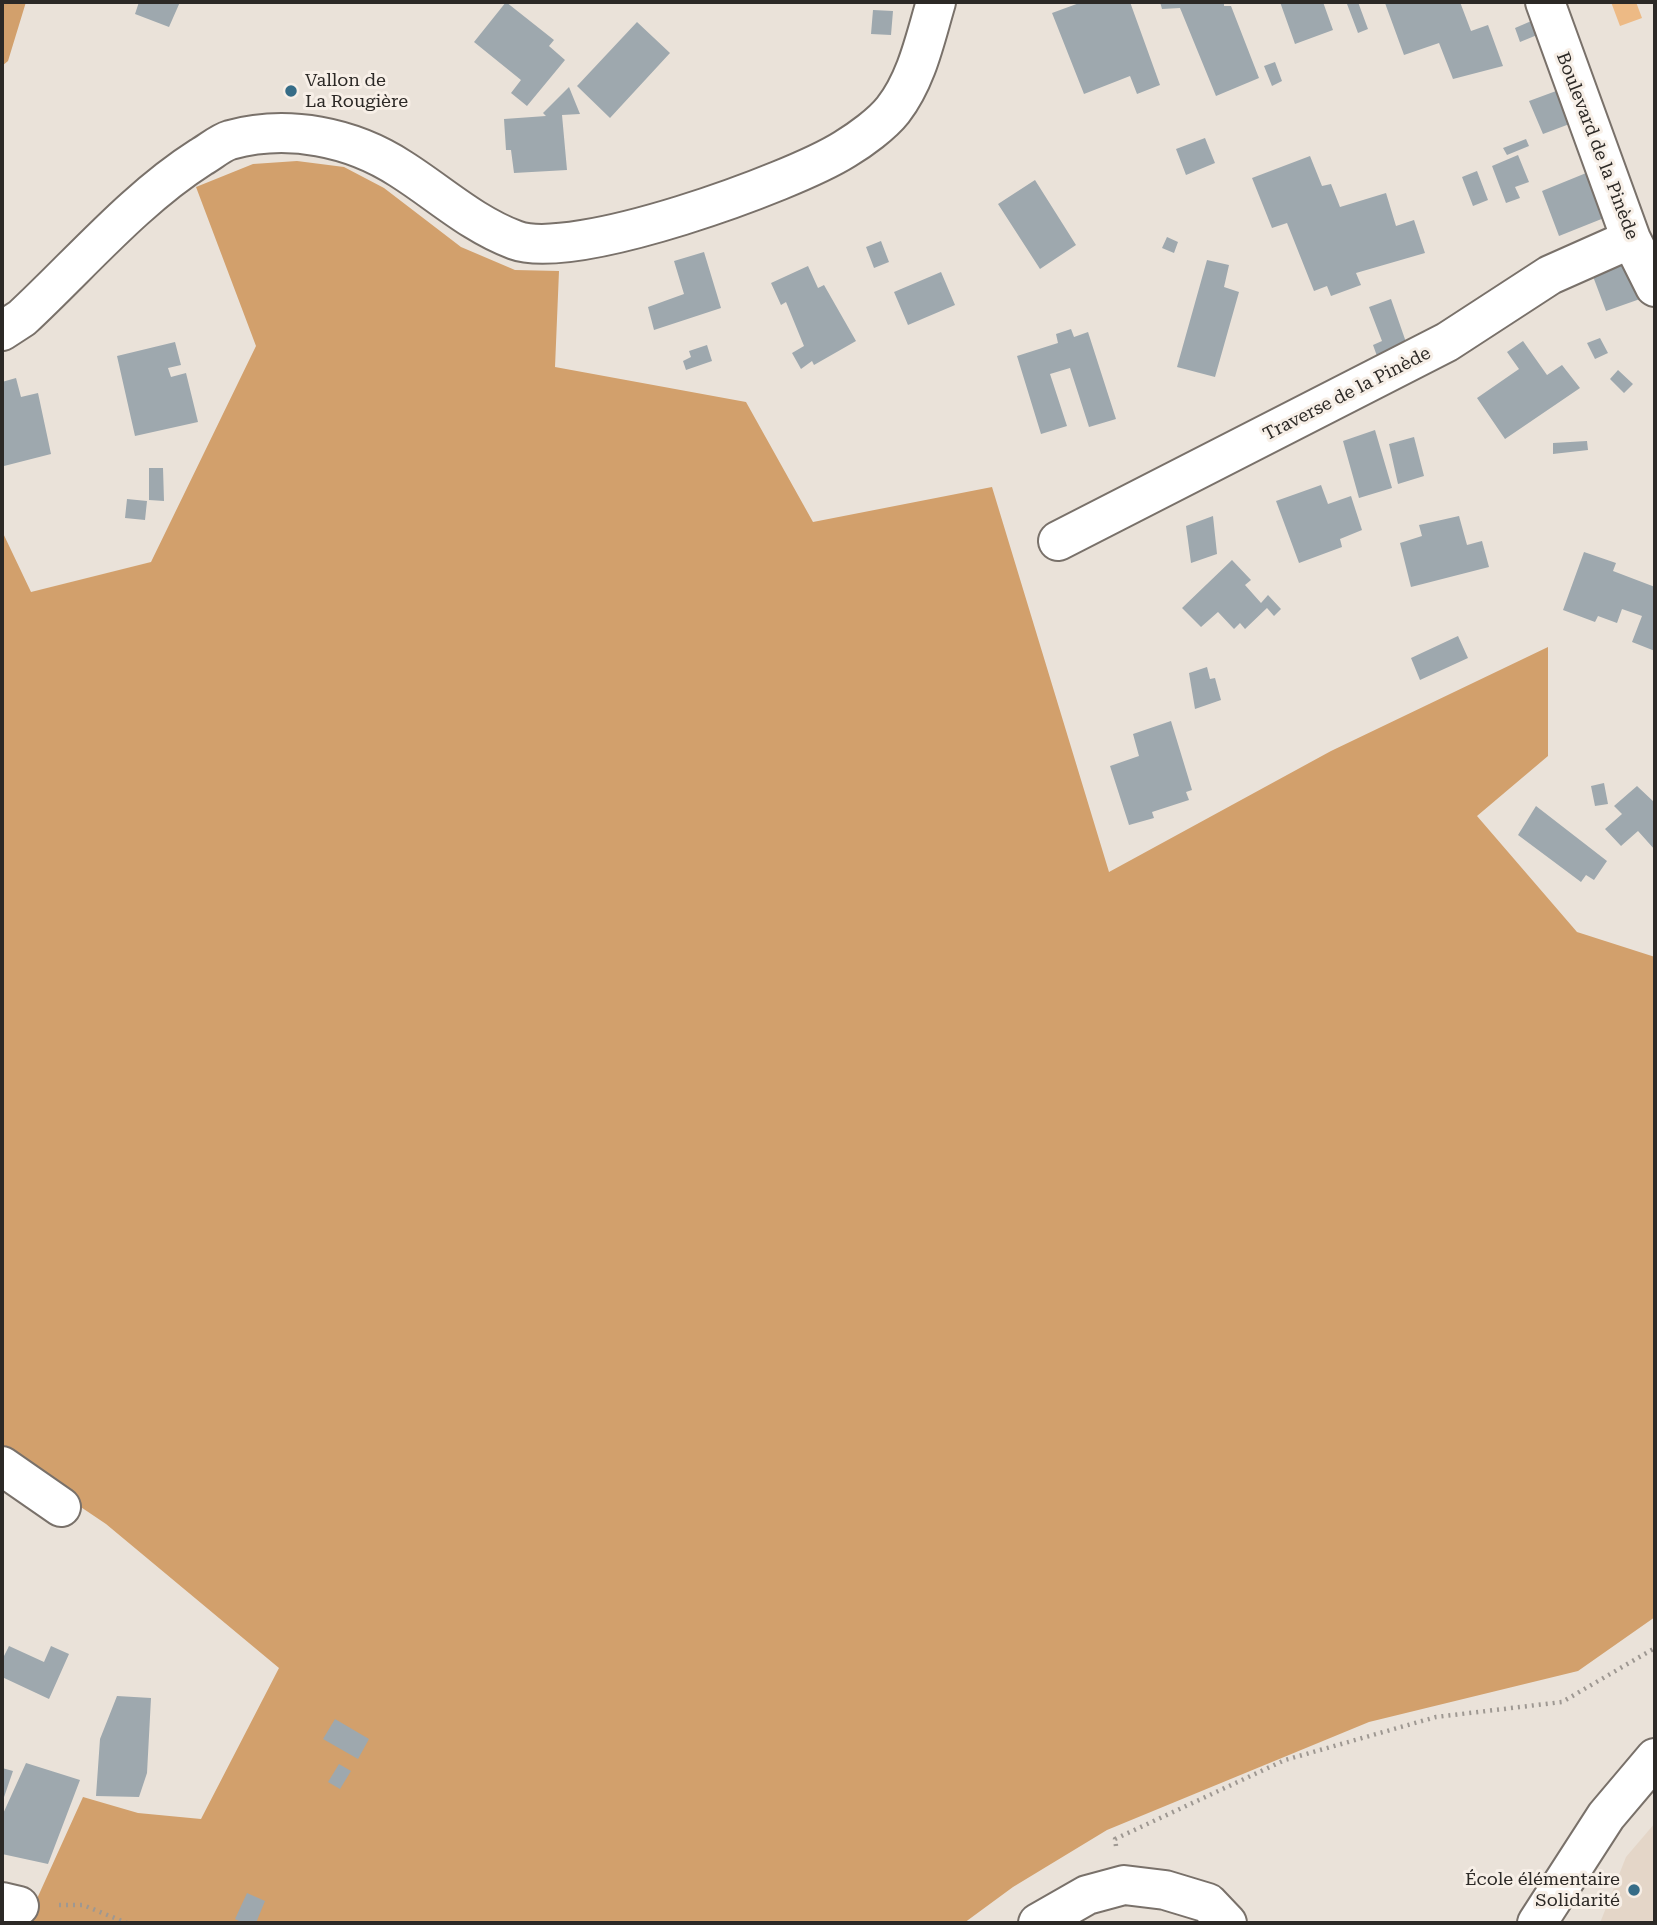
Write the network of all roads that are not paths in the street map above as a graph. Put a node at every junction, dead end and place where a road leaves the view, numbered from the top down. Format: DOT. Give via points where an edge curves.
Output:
graph roads {
  1 [pos="936,2"];
  2 [pos="1545,2"];
  3 [pos="1631,239"];
  4 [pos="1655,287"];
  5 [pos="2,331"];
  6 [pos="1058,541"];
  7 [pos="2,1466"];
  8 [pos="61,1507"];
  9 [pos="1655,1758"];
  10 [pos="1038,1923"];
  11 [pos="1227,1923"];
  12 [pos="1537,1923"];
  1 -- 5 [label="street" via="915,74 892,112 845,149 726,202 562,244 517,241 466,216 400,168 347,143 293,132 228,141 177,173"];
  2 -- 3 [label="street, Boulevard de la Pinède"];
  3 -- 4 [label="street, Boulevard de la Pinède"];
  3 -- 6 [label="street, Traverse de la Pinède" via="1550,275 1447,342"];
  7 -- 8 [label="street"];
  9 -- 12 [label="street" via="1606,1816"];
  10 -- 11 [label="street" via="1087,1895 1124,1885 1165,1890 1208,1903"];
}
